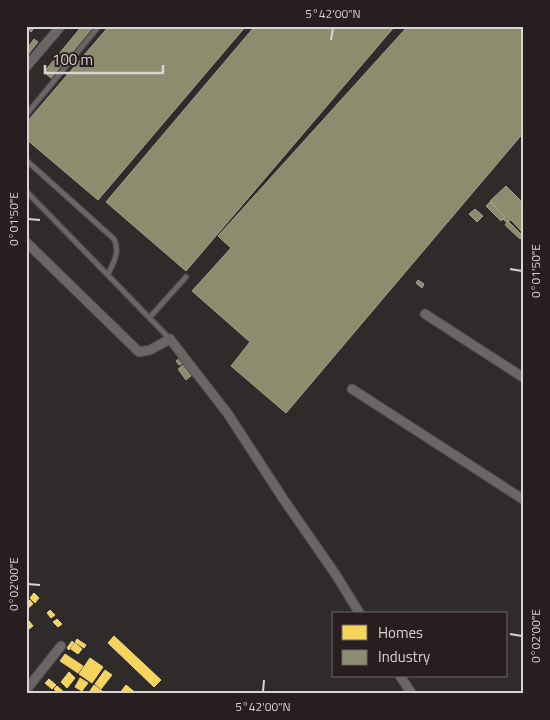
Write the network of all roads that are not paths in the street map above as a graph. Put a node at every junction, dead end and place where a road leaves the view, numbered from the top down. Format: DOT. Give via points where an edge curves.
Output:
graph roads {
  1 [pos="61,26"];
  2 [pos="99,26"];
  3 [pos="26,67"];
  4 [pos="26,115"];
  5 [pos="26,160"];
  6 [pos="26,191"];
  7 [pos="26,242"];
  8 [pos="108,274"];
  9 [pos="186,278"];
  10 [pos="425,314"];
  11 [pos="150,317"];
  12 [pos="170,339"];
  13 [pos="524,378"];
  14 [pos="352,389"];
  15 [pos="524,500"];
  16 [pos="359,612"];
  17 [pos="61,646"];
  18 [pos="401,678"];
  19 [pos="26,690"];
  20 [pos="412,694"];
  1 -- 3 [label="street"];
  2 -- 4 [label="lane"];
  5 -- 8 [label="lane" via="114,238 118,252"];
  6 -- 8 [label="lane"];
  7 -- 12 [label="street" via="139,352"];
  8 -- 11 [label="lane"];
  9 -- 11 [label="lane"];
  10 -- 13 [label="street"];
  11 -- 12 [label="lane"];
  12 -- 16 [label="street" via="228,414"];
  14 -- 15 [label="street"];
  17 -- 19 [label="street"];
  18 -- 20 [label="street"];
}
